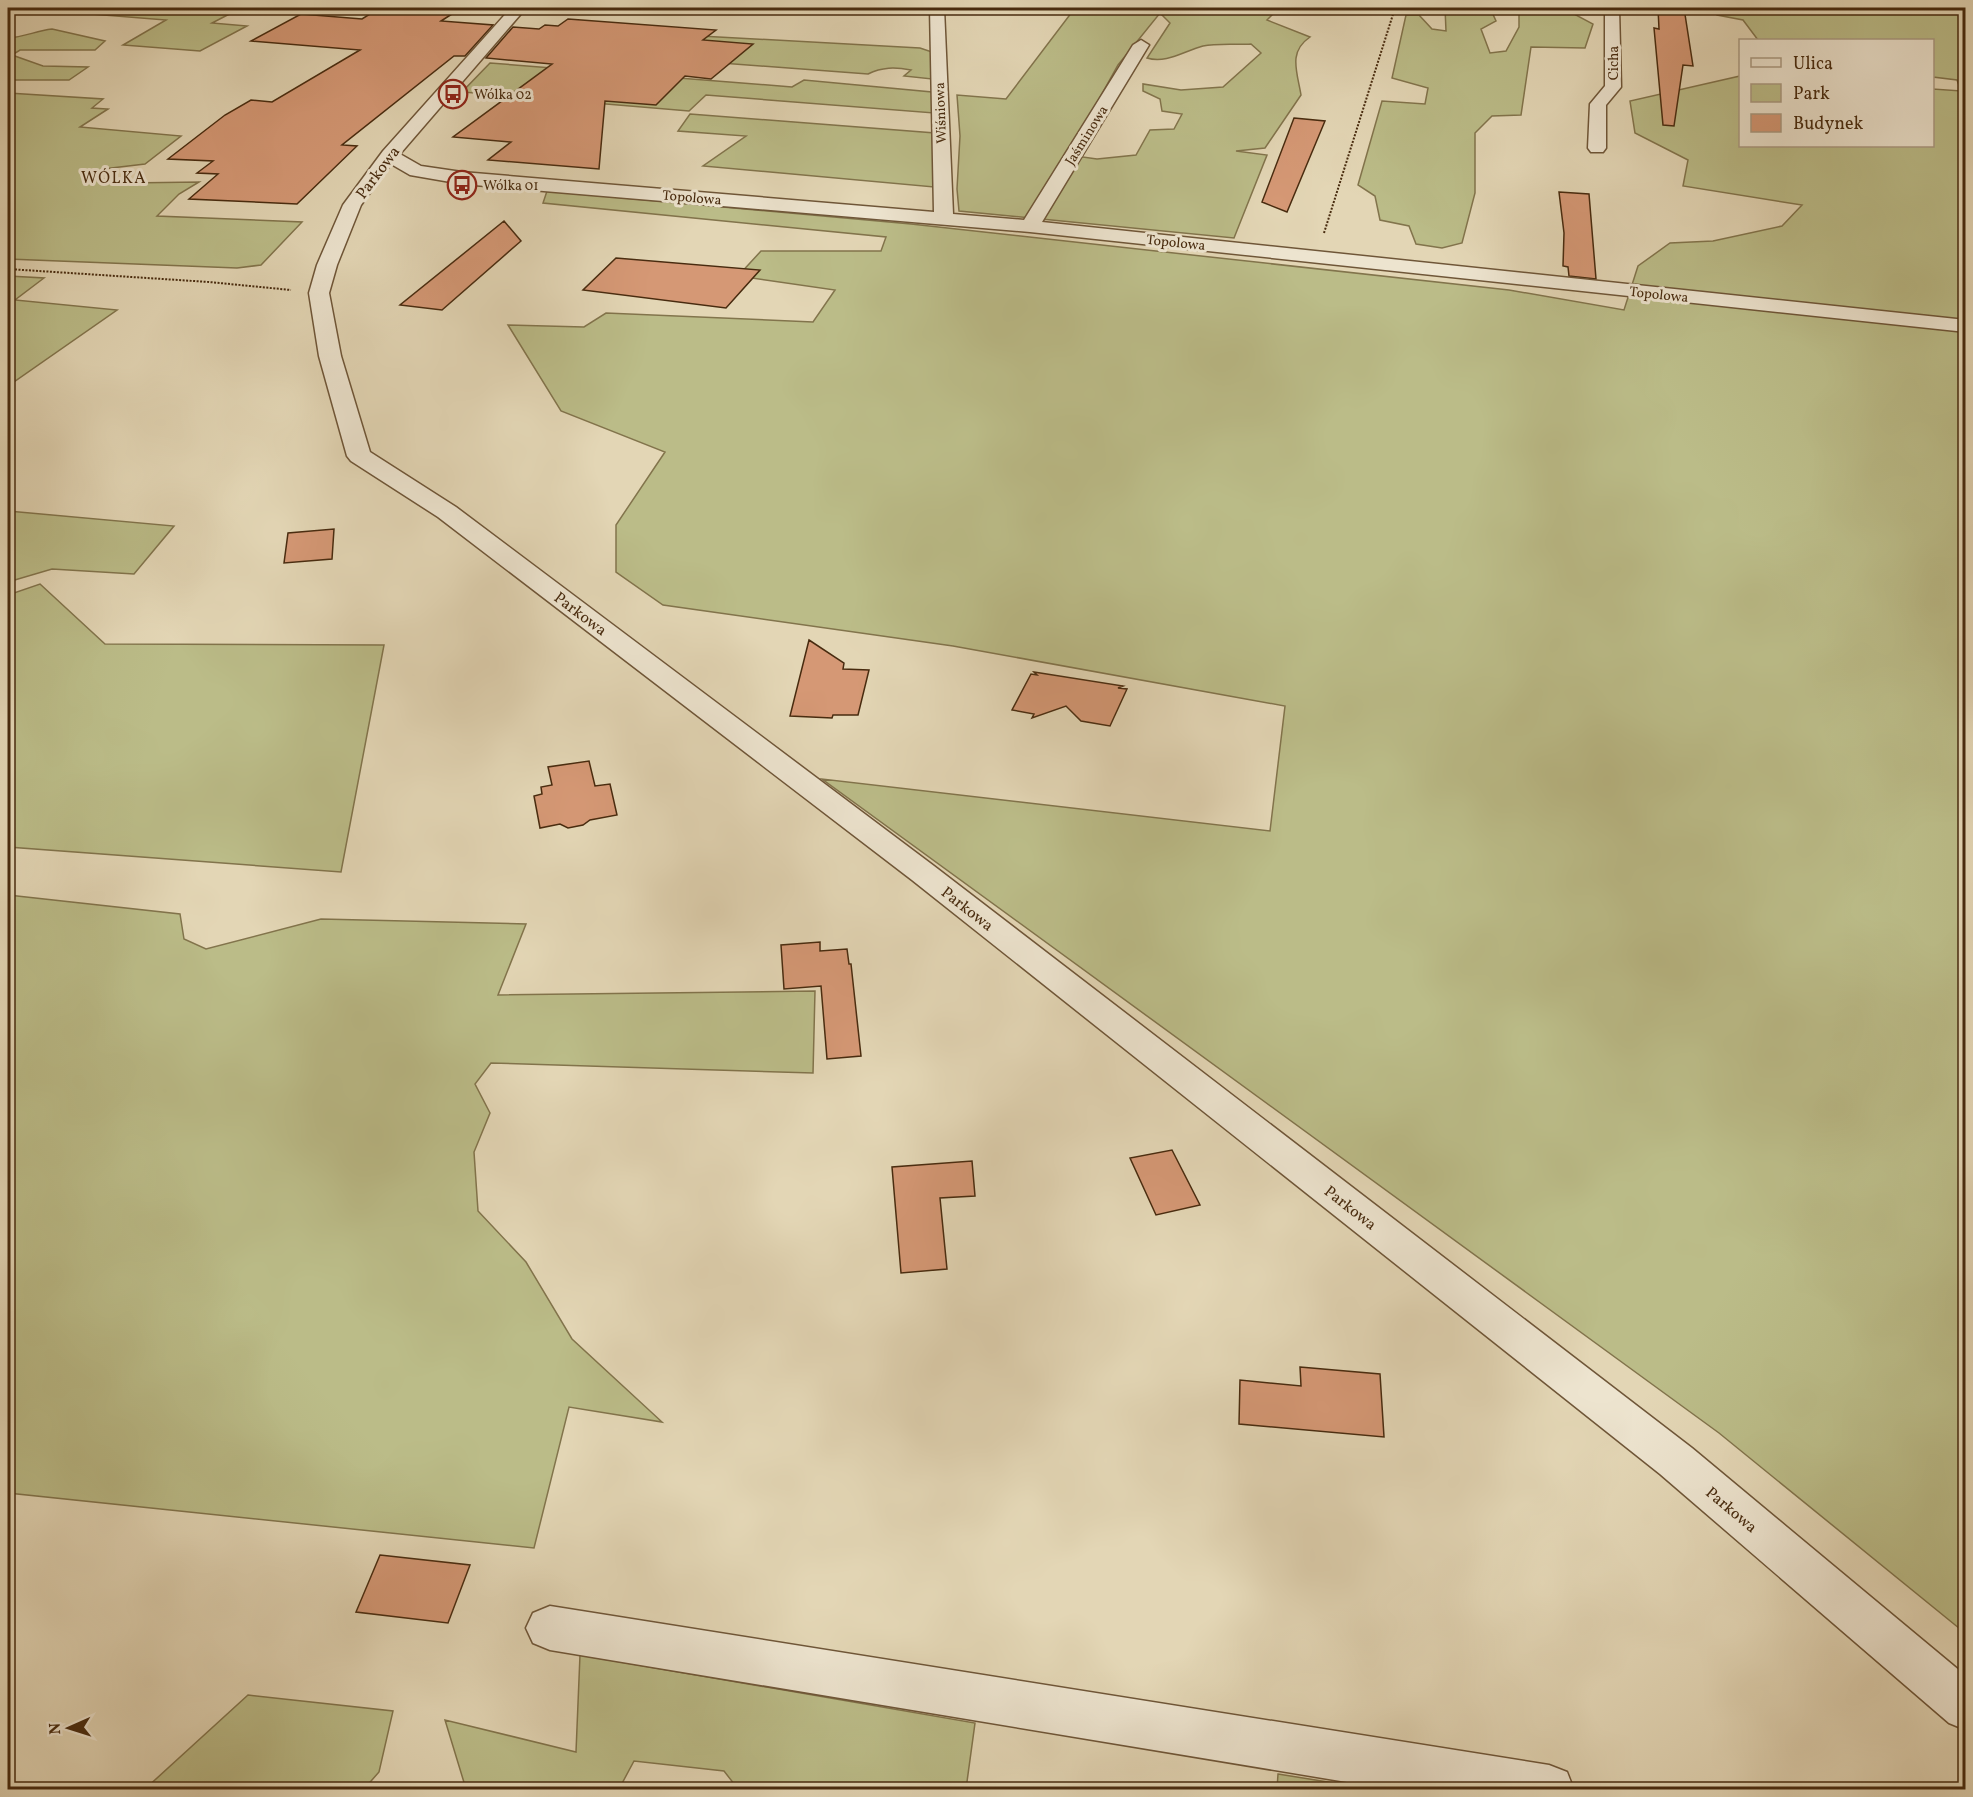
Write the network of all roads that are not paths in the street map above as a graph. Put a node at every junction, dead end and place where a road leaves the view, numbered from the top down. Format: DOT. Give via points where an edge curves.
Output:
graph roads {
  1 [pos="519,8"];
  2 [pos="937,8"];
  3 [pos="1612,8"];
  4 [pos="1142,45"];
  5 [pos="1597,148"];
  6 [pos="389,155"];
  7 [pos="944,218"];
  8 [pos="1030,226"];
  9 [pos="1965,326"];
  10 [pos="550,1628"];
  11 [pos="1965,1707"];
  12 [pos="1548,1790"];
  1 -- 6 [label="street, Parkowa"];
  2 -- 7 [label="street, Wiśniowa"];
  3 -- 5 [label="street, Cicha" via="1613,87 1598,104"];
  4 -- 8 [label="street, Jaśminowa"];
  6 -- 7 [label="street, Topolowa" via="416,171 462,178"];
  6 -- 11 [label="street, Parkowa" via="352,205 319,293 330,356 359,456 447,512 923,873 1676,1461"];
  7 -- 8 [label="street, Topolowa"];
  8 -- 9 [label="street, Topolowa"];
  10 -- 12 [label="street"];
}
